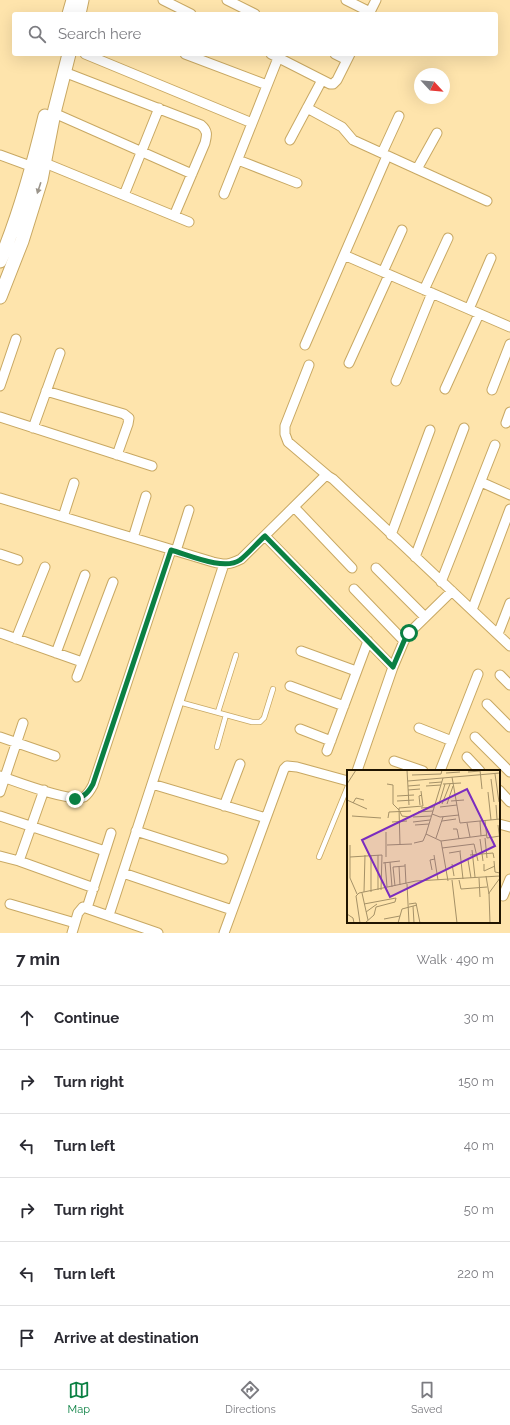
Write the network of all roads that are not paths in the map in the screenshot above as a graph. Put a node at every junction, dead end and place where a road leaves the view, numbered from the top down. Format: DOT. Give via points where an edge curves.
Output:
graph roads {
  1 [pos="72,0"];
  2 [pos="82,0"];
  3 [pos="163,0"];
  4 [pos="227,0"];
  5 [pos="346,0"];
  6 [pos="376,0"];
  7 [pos="76,12"];
  8 [pos="78,12"];
  9 [pos="187,12"];
  10 [pos="251,12"];
  11 [pos="368,12"];
  12 [pos="370,12"];
  13 [pos="59,56"];
  14 [pos="68,56"];
  15 [pos="90,56"];
  16 [pos="190,56"];
  17 [pos="274,56"];
  18 [pos="348,57"];
  19 [pos="64,72"];
  20 [pos="322,80"];
  21 [pos="267,85"];
  22 [pos="159,108"];
  23 [pos="307,108"];
  24 [pos="54,112"];
  25 [pos="399,116"];
  26 [pos="252,123"];
  27 [pos="437,133"];
  28 [pos="290,140"];
  29 [pos="142,152"];
  30 [pos="384,154"];
  31 [pos="0,155"];
  32 [pos="238,160"];
  33 [pos="37,163"];
  34 [pos="417,169"];
  35 [pos="192,174"];
  36 [pos="297,183"];
  37 [pos="224,194"];
  38 [pos="124,195"];
  39 [pos="487,201"];
  40 [pos="174,216"];
  41 [pos="189,222"];
  42 [pos="402,230"];
  43 [pos="448,238"];
  44 [pos="344,255"];
  45 [pos="491,258"];
  46 [pos="0,261"];
  47 [pos="386,274"];
  48 [pos="428,292"];
  49 [pos="0,297"];
  50 [pos="469,309"];
  51 [pos="478,314"];
  52 [pos="510,327"];
  53 [pos="16,339"];
  54 [pos="510,344"];
  55 [pos="305,345"];
  56 [pos="60,353"];
  57 [pos="349,363"];
  58 [pos="309,365"];
  59 [pos="396,381"];
  60 [pos="0,386"];
  61 [pos="445,389"];
  62 [pos="492,390"];
  63 [pos="46,391"];
  64 [pos="510,412"];
  65 [pos="0,417"];
  66 [pos="506,423"];
  67 [pos="33,428"];
  68 [pos="464,428"];
  69 [pos="430,430"];
  70 [pos="495,445"];
  71 [pos="117,455"];
  72 [pos="152,466"];
  73 [pos="328,476"];
  74 [pos="481,482"];
  75 [pos="74,483"];
  76 [pos="510,495"];
  77 [pos="146,496"];
  78 [pos="0,498"];
  79 [pos="294,507"];
  80 [pos="510,509"];
  81 [pos="189,510"];
  82 [pos="63,517"];
  83 [pos="391,535"];
  84 [pos="265,536"];
  85 [pos="133,538"];
  86 [pos="174,550"];
  87 [pos="0,554"];
  88 [pos="415,557"];
  89 [pos="18,560"];
  90 [pos="224,564"];
  91 [pos="45,567"];
  92 [pos="352,568"];
  93 [pos="376,568"];
  94 [pos="85,575"];
  95 [pos="113,582"];
  96 [pos="441,582"];
  97 [pos="354,589"];
  98 [pos="452,591"];
  99 [pos="510,603"];
  100 [pos="472,610"];
  101 [pos="425,617"];
  102 [pos="0,633"];
  103 [pos="498,634"];
  104 [pos="16,639"];
  105 [pos="368,641"];
  106 [pos="404,641"];
  107 [pos="510,646"];
  108 [pos="301,651"];
  109 [pos="56,653"];
  110 [pos="236,655"];
  111 [pos="82,662"];
  112 [pos="393,667"];
  113 [pos="356,671"];
  114 [pos="478,674"];
  115 [pos="500,675"];
  116 [pos="76,677"];
  117 [pos="510,685"];
  118 [pos="290,686"];
  119 [pos="273,689"];
  120 [pos="178,702"];
  121 [pos="487,704"];
  122 [pos="344,706"];
  123 [pos="218,712"];
  124 [pos="226,715"];
  125 [pos="23,724"];
  126 [pos="510,727"];
  127 [pos="419,728"];
  128 [pos="300,729"];
  129 [pos="475,737"];
  130 [pos="0,738"];
  131 [pos="331,741"];
  132 [pos="452,741"];
  133 [pos="17,743"];
  134 [pos="217,747"];
  135 [pos="327,751"];
  136 [pos="55,756"];
  137 [pos="467,758"];
  138 [pos="394,761"];
  139 [pos="240,764"];
  140 [pos="356,770"];
  141 [pos="420,770"];
  142 [pos="440,770"];
  143 [pos="479,770"];
  144 [pos="510,772"];
  145 [pos="3,777"];
  146 [pos="347,781"];
  147 [pos="152,784"];
  148 [pos="347,788"];
  149 [pos="44,790"];
  150 [pos="500,791"];
  151 [pos="0,792"];
  152 [pos="510,802"];
  153 [pos="224,806"];
  154 [pos="0,816"];
  155 [pos="266,818"];
  156 [pos="500,824"];
  157 [pos="32,826"];
  158 [pos="510,827"];
  159 [pos="136,831"];
  160 [pos="111,833"];
  161 [pos="105,851"];
  162 [pos="0,856"];
  163 [pos="319,857"];
  164 [pos="223,859"];
  165 [pos="19,861"];
  166 [pos="122,873"];
  167 [pos="510,879"];
  168 [pos="94,888"];
  169 [pos="503,896"];
  170 [pos="10,904"];
  171 [pos="87,908"];
  172 [pos="232,910"];
  173 [pos="108,915"];
  174 [pos="75,923"];
  175 [pos="72,933"];
  176 [pos="158,933"];
  177 [pos="224,933"];
  1 -- 7 [label="main road"];
  2 -- 8 [label="main road"];
  3 -- 9 [label="street"];
  4 -- 10 [label="street"];
  5 -- 11 [label="street"];
  6 -- 12 [label="street"];
  13 -- 33 [label="main road"];
  14 -- 19 [label="main road"];
  15 -- 26 [label="street"];
  16 -- 21 [label="street"];
  17 -- 20 [label="street"];
  17 -- 21 [label="street"];
  18 -- 20 [label="street" via="336,83 330,84"];
  19 -- 22 [label="street"];
  19 -- 24 [label="main road"];
  20 -- 23 [label="street"];
  21 -- 26 [label="street"];
  22 -- 29 [label="street"];
  22 -- 35 [label="street" via="206,129 208,134"];
  23 -- 28 [label="street"];
  23 -- 30 [label="street" via="342,127 353,140"];
  24 -- 29 [label="street"];
  24 -- 33 [label="main road"];
  25 -- 30 [label="street"];
  26 -- 32 [label="street"];
  27 -- 34 [label="street"];
  29 -- 35 [label="street"];
  29 -- 38 [label="street"];
  30 -- 34 [label="street"];
  30 -- 44 [label="street"];
  31 -- 33 [label="street"];
  32 -- 36 [label="street"];
  32 -- 37 [label="street"];
  33 -- 38 [label="street"];
  33 -- 46 [label="main road"];
  33 -- 49 [label="main road, one-way" via="41,180 22,241"];
  34 -- 39 [label="street"];
  35 -- 40 [label="street"];
  38 -- 40 [label="street"];
  40 -- 41 [label="street"];
  42 -- 47 [label="street"];
  43 -- 48 [label="street"];
  44 -- 47 [label="street"];
  44 -- 55 [label="street"];
  45 -- 50 [label="street"];
  47 -- 48 [label="street"];
  47 -- 57 [label="street"];
  48 -- 50 [label="street"];
  48 -- 59 [label="street"];
  50 -- 51 [label="street"];
  51 -- 52 [label="street"];
  51 -- 61 [label="street"];
  53 -- 60 [label="street"];
  54 -- 62 [label="street"];
  56 -- 63 [label="street"];
  58 -- 73 [label="street" via="285,426 285,434 288,442"];
  63 -- 67 [label="street"];
  63 -- 71 [label="street" via="124,414 129,418"];
  64 -- 66 [label="street"];
  65 -- 67 [label="street"];
  67 -- 71 [label="street"];
  68 -- 88 [label="street"];
  69 -- 83 [label="street"];
  70 -- 74 [label="street"];
  71 -- 72 [label="street"];
  73 -- 79 [label="street"];
  73 -- 83 [label="street"];
  74 -- 76 [label="street"];
  74 -- 96 [label="street"];
  75 -- 82 [label="street"];
  77 -- 85 [label="street"];
  78 -- 82 [label="street"];
  79 -- 84 [label="street"];
  79 -- 92 [label="street"];
  80 -- 100 [label="street"];
  81 -- 86 [label="street"];
  82 -- 85 [label="street"];
  83 -- 88 [label="street"];
  84 -- 90 [label="street" via="240,560"];
  84 -- 105 [label="street"];
  85 -- 86 [label="street"];
  86 -- 90 [label="street"];
  86 -- 149 [label="street" via="89,792 84,797 75,799"];
  87 -- 89 [label="street"];
  88 -- 96 [label="street"];
  90 -- 120 [label="street"];
  91 -- 104 [label="street"];
  93 -- 101 [label="street"];
  94 -- 109 [label="street"];
  95 -- 111 [label="street"];
  96 -- 98 [label="street"];
  97 -- 106 [label="street"];
  98 -- 100 [label="street"];
  98 -- 101 [label="street"];
  99 -- 103 [label="street"];
  100 -- 103 [label="street"];
  101 -- 106 [label="street"];
  102 -- 104 [label="street"];
  103 -- 107 [label="street"];
  104 -- 109 [label="street"];
  105 -- 112 [label="street"];
  105 -- 113 [label="street"];
  106 -- 112 [label="street"];
  108 -- 113 [label="street"];
  109 -- 111 [label="street"];
  110 -- 123 [label="lane"];
  111 -- 116 [label="street"];
  112 -- 140 [label="street"];
  113 -- 122 [label="street"];
  114 -- 132 [label="street"];
  115 -- 117 [label="street"];
  118 -- 122 [label="street"];
  119 -- 124 [label="lane" via="264,718 260,722"];
  120 -- 123 [label="lane"];
  120 -- 147 [label="street"];
  121 -- 126 [label="street"];
  122 -- 131 [label="street"];
  123 -- 124 [label="lane"];
  124 -- 134 [label="lane"];
  125 -- 133 [label="street"];
  127 -- 132 [label="street"];
  128 -- 131 [label="street"];
  129 -- 144 [label="street"];
  130 -- 133 [label="street"];
  131 -- 135 [label="street"];
  132 -- 142 [label="street"];
  133 -- 136 [label="street"];
  133 -- 145 [label="street"];
  137 -- 143 [label="street"];
  138 -- 141 [label="street"];
  139 -- 153 [label="street"];
  145 -- 149 [label="street"];
  145 -- 151 [label="street"];
  146 -- 155 [label="street" via="288,766 282,773"];
  147 -- 153 [label="street"];
  147 -- 159 [label="street"];
  148 -- 163 [label="lane"];
  149 -- 157 [label="street"];
  150 -- 152 [label="street"];
  153 -- 155 [label="street"];
  154 -- 157 [label="street"];
  155 -- 172 [label="street"];
  156 -- 158 [label="street"];
  157 -- 161 [label="street"];
  157 -- 165 [label="street"];
  159 -- 164 [label="street"];
  159 -- 166 [label="street"];
  160 -- 161 [label="street"];
  161 -- 168 [label="street"];
  162 -- 165 [label="street"];
  165 -- 168 [label="street"];
  166 -- 172 [label="street"];
  166 -- 173 [label="street"];
  167 -- 169 [label="street"];
  168 -- 171 [label="street"];
  170 -- 174 [label="street"];
  171 -- 173 [label="street"];
  171 -- 174 [label="street" via="80,909"];
  172 -- 177 [label="street"];
  173 -- 176 [label="street"];
  174 -- 175 [label="street"];
}
